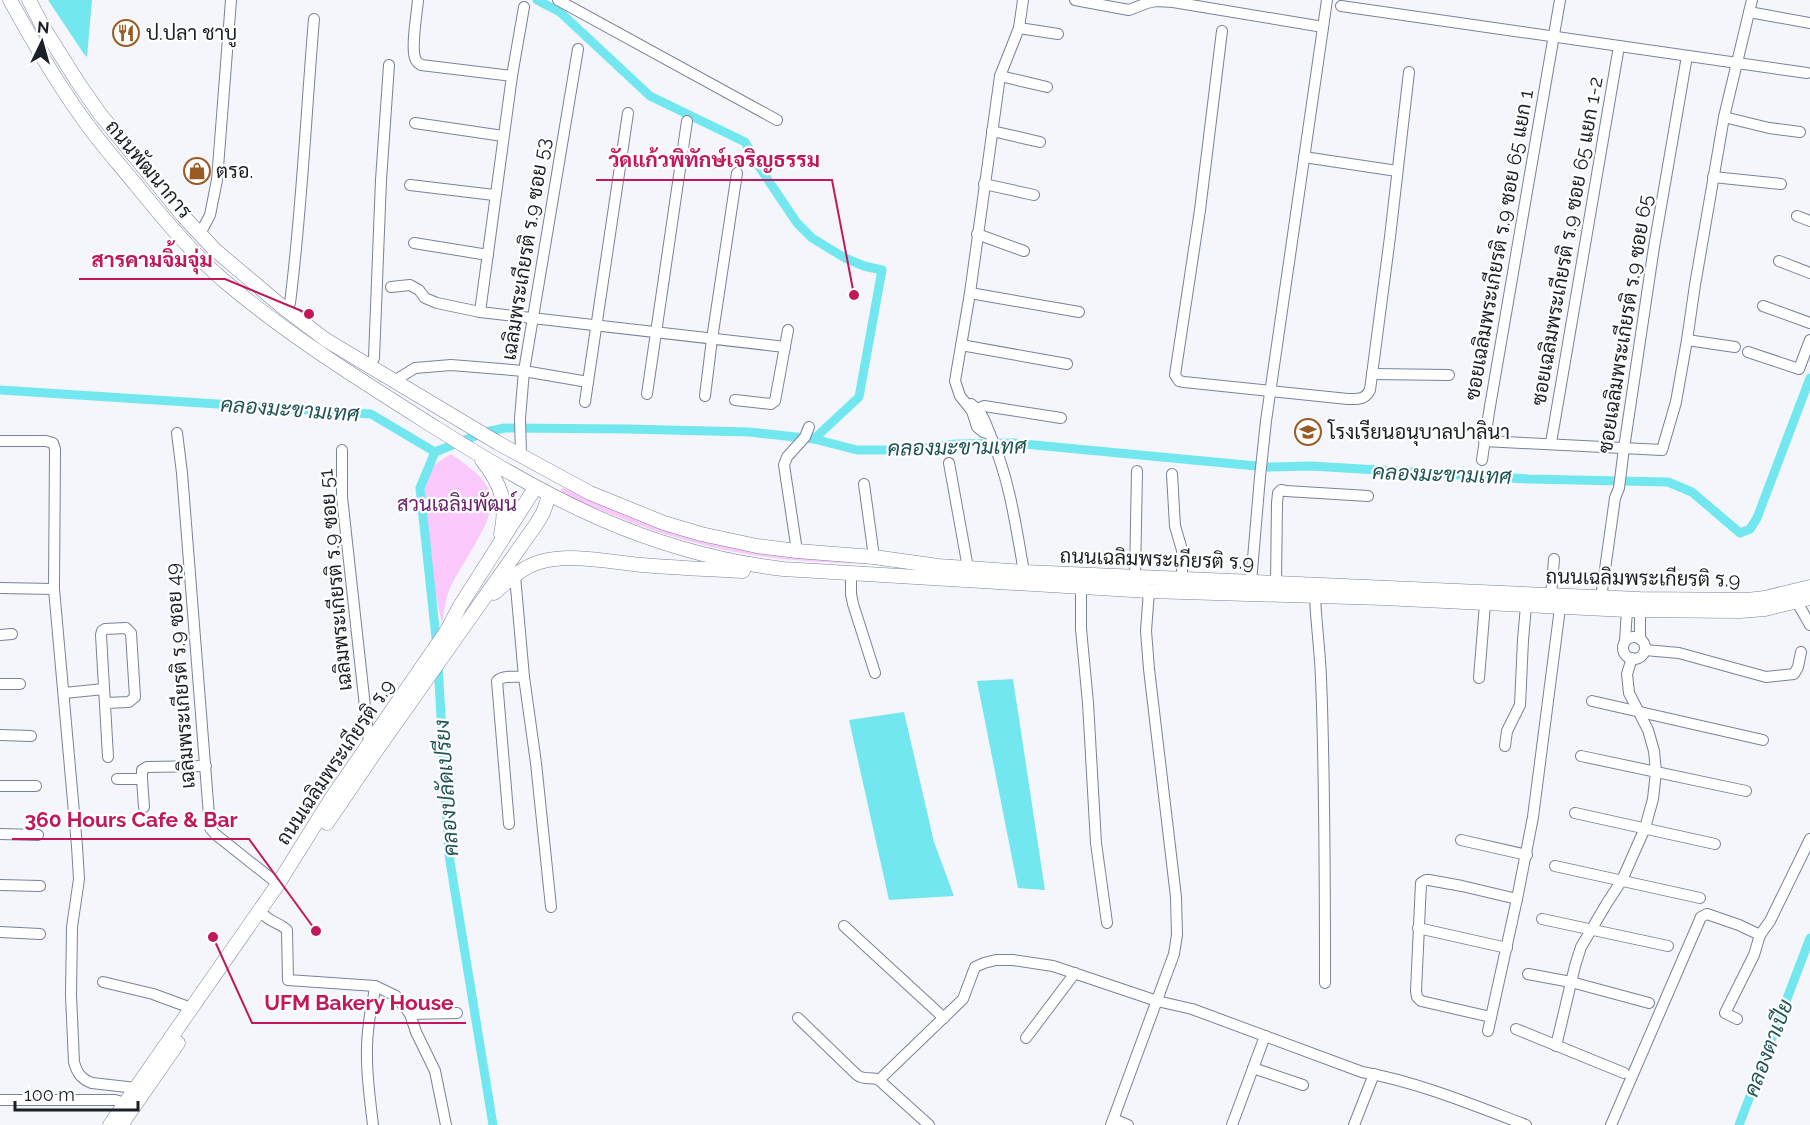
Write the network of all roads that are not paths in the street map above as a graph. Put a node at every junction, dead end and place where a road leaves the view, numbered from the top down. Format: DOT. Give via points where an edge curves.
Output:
graph roads {
  1 [pos="10,0"];
  2 [pos="29,0"];
  3 [pos="231,0"];
  4 [pos="418,0"];
  5 [pos="558,0"];
  6 [pos="1023,0"];
  7 [pos="1075,0"];
  8 [pos="1327,0"];
  9 [pos="1560,0"];
  10 [pos="1752,0"];
  11 [pos="1173,1"];
  12 [pos="1341,6"];
  13 [pos="524,7"];
  14 [pos="1749,12"];
  15 [pos="314,19"];
  16 [pos="1810,23"];
  17 [pos="1323,27"];
  18 [pos="1019,28"];
  19 [pos="1222,31"];
  20 [pos="1058,34"];
  21 [pos="1553,37"];
  22 [pos="1619,46"];
  23 [pos="578,49"];
  24 [pos="1687,56"];
  25 [pos="1736,64"];
  26 [pos="389,65"];
  27 [pos="1409,72"];
  28 [pos="1807,73"];
  29 [pos="512,76"];
  30 [pos="1000,76"];
  31 [pos="1047,87"];
  32 [pos="628,113"];
  33 [pos="1724,117"];
  34 [pos="777,120"];
  35 [pos="687,122"];
  36 [pos="415,123"];
  37 [pos="992,131"];
  38 [pos="1800,132"];
  39 [pos="503,136"];
  40 [pos="1040,142"];
  41 [pos="1304,157"];
  42 [pos="1397,171"];
  43 [pos="737,173"];
  44 [pos="1713,177"];
  45 [pos="410,184"];
  46 [pos="984,184"];
  47 [pos="1781,184"];
  48 [pos="495,195"];
  49 [pos="1034,195"];
  50 [pos="1797,216"];
  51 [pos="1810,221"];
  52 [pos="200,234"];
  53 [pos="977,234"];
  54 [pos="414,243"];
  55 [pos="1024,251"];
  56 [pos="488,255"];
  57 [pos="1779,261"];
  58 [pos="1810,273"];
  59 [pos="391,287"];
  60 [pos="970,293"];
  61 [pos="1763,306"];
  62 [pos="285,309"];
  63 [pos="480,312"];
  64 [pos="1078,312"];
  65 [pos="532,318"];
  66 [pos="1810,323"];
  67 [pos="596,326"];
  68 [pos="788,330"];
  69 [pos="655,333"];
  70 [pos="712,339"];
  71 [pos="1688,340"];
  72 [pos="1810,340"];
  73 [pos="961,345"];
  74 [pos="785,347"];
  75 [pos="1735,347"];
  76 [pos="1748,352"];
  77 [pos="1067,364"];
  78 [pos="369,366"];
  79 [pos="524,371"];
  80 [pos="1372,374"];
  81 [pos="1449,375"];
  82 [pos="394,381"];
  83 [pos="588,382"];
  84 [pos="1271,390"];
  85 [pos="647,394"];
  86 [pos="705,396"];
  87 [pos="735,400"];
  88 [pos="585,402"];
  89 [pos="974,409"];
  90 [pos="1060,418"];
  91 [pos="809,427"];
  92 [pos="177,433"];
  93 [pos="0,441"];
  94 [pos="1484,441"];
  95 [pos="1551,443"];
  96 [pos="1624,448"];
  97 [pos="342,450"];
  98 [pos="472,451"];
  99 [pos="521,456"];
  100 [pos="1482,460"];
  101 [pos="949,463"];
  102 [pos="1137,471"];
  103 [pos="1172,474"];
  104 [pos="568,482"];
  105 [pos="864,484"];
  106 [pos="542,490"];
  107 [pos="1368,496"];
  108 [pos="500,542"];
  109 [pos="797,551"];
  110 [pos="874,557"];
  111 [pos="1554,559"];
  112 [pos="968,568"];
  113 [pos="783,569"];
  114 [pos="1024,572"];
  115 [pos="851,573"];
  116 [pos="514,576"];
  117 [pos="1182,580"];
  118 [pos="1144,582"];
  119 [pos="1251,582"];
  120 [pos="1276,583"];
  121 [pos="1081,586"];
  122 [pos="1810,587"];
  123 [pos="0,588"];
  124 [pos="54,589"];
  125 [pos="1315,596"];
  126 [pos="1551,596"];
  127 [pos="1600,598"];
  128 [pos="1804,600"];
  129 [pos="1485,604"];
  130 [pos="1634,604"];
  131 [pos="479,606"];
  132 [pos="1526,606"];
  133 [pos="1560,608"];
  134 [pos="1810,625"];
  135 [pos="12,634"];
  136 [pos="0,635"];
  137 [pos="1640,639"];
  138 [pos="1625,642"];
  139 [pos="1645,650"];
  140 [pos="1801,652"];
  141 [pos="1632,658"];
  142 [pos="875,674"];
  143 [pos="524,677"];
  144 [pos="421,678"];
  145 [pos="1479,678"];
  146 [pos="0,684"];
  147 [pos="20,684"];
  148 [pos="104,688"];
  149 [pos="64,693"];
  150 [pos="1592,701"];
  151 [pos="105,704"];
  152 [pos="1638,712"];
  153 [pos="0,735"];
  154 [pos="31,736"];
  155 [pos="1763,740"];
  156 [pos="369,743"];
  157 [pos="1505,746"];
  158 [pos="1581,756"];
  159 [pos="108,757"];
  160 [pos="206,766"];
  161 [pos="1656,772"];
  162 [pos="142,778"];
  163 [pos="117,779"];
  164 [pos="0,786"];
  165 [pos="36,786"];
  166 [pos="1746,791"];
  167 [pos="144,807"];
  168 [pos="1575,813"];
  169 [pos="509,824"];
  170 [pos="1645,828"];
  171 [pos="0,834"];
  172 [pos="38,835"];
  173 [pos="1810,838"];
  174 [pos="1461,840"];
  175 [pos="1715,844"];
  176 [pos="1527,855"];
  177 [pos="1555,866"];
  178 [pos="1622,880"];
  179 [pos="278,884"];
  180 [pos="0,885"];
  181 [pos="40,886"];
  182 [pos="1700,898"];
  183 [pos="1517,899"];
  184 [pos="551,907"];
  185 [pos="264,915"];
  186 [pos="1542,919"];
  187 [pos="1107,923"];
  188 [pos="844,926"];
  189 [pos="1419,928"];
  190 [pos="1591,930"];
  191 [pos="0,932"];
  192 [pos="40,934"];
  193 [pos="1760,935"];
  194 [pos="1668,946"];
  195 [pos="1507,948"];
  196 [pos="1075,973"];
  197 [pos="1528,974"];
  198 [pos="103,982"];
  199 [pos="1571,982"];
  200 [pos="1325,983"];
  201 [pos="375,986"];
  202 [pos="1157,1001"];
  203 [pos="1649,1003"];
  204 [pos="191,1008"];
  205 [pos="457,1013"];
  206 [pos="410,1014"];
  207 [pos="1491,1017"];
  208 [pos="798,1018"];
  209 [pos="944,1018"];
  210 [pos="1737,1020"];
  211 [pos="1516,1029"];
  212 [pos="1488,1030"];
  213 [pos="1265,1036"];
  214 [pos="1026,1038"];
  215 [pos="1556,1046"];
  216 [pos="1253,1068"];
  217 [pos="1624,1073"];
  218 [pos="1374,1074"];
  219 [pos="879,1080"];
  220 [pos="1304,1085"];
  221 [pos="136,1088"];
  222 [pos="0,1100"];
  223 [pos="125,1103"];
  224 [pos="1112,1122"];
  225 [pos="1519,1124"];
  226 [pos="110,1125"];
  227 [pos="121,1125"];
  228 [pos="373,1125"];
  229 [pos="446,1125"];
  230 [pos="929,1125"];
  231 [pos="1128,1125"];
  232 [pos="1232,1125"];
  233 [pos="1354,1125"];
  234 [pos="1611,1125"];
  1 -- 98 [label="main road, ถนนพัฒนาการ" via="86,123 168,225 213,271 281,327"];
  2 -- 52 [label="main road, ถนนพัฒนาการ" via="100,114"];
  3 -- 52 [label="street" via="217,180 210,215"];
  4 -- 29 [label="street" via="413,49 417,62"];
  5 -- 34 [label="street"];
  6 -- 18 [label="street"];
  7 -- 11 [label="street" via="1129,10 1156,1"];
  8 -- 17 [label="street"];
  9 -- 21 [label="street, ซอยเฉลิมพระเกียรติ ร.9 ซอย 65 แยก 1"];
  10 -- 14 [label="street"];
  11 -- 17 [label="street"];
  12 -- 21 [label="street"];
  13 -- 29 [label="street"];
  14 -- 16 [label="street"];
  14 -- 25 [label="street"];
  15 -- 62 [label="street" via="298,239 290,303"];
  17 -- 41 [label="street"];
  18 -- 20 [label="street"];
  18 -- 30 [label="street"];
  19 -- 84 [label="street" via="1175,375 1184,382"];
  21 -- 22 [label="street"];
  21 -- 94 [label="street, ซอยเฉลิมพระเกียรติ ร.9 ซอย 65 แยก 1"];
  22 -- 24 [label="street"];
  22 -- 95 [label="street, ซอยเฉลิมพระเกียรติ ร.9 ซอย 65 แยก 1-2"];
  23 -- 65 [label="street, เฉลิมพระเกียรติ ร.9 ซอย 53"];
  24 -- 25 [label="street"];
  24 -- 96 [label="street, ซอยเฉลิมพระเกียรติ ร.9 ซอย 65"];
  25 -- 28 [label="street"];
  25 -- 33 [label="street"];
  26 -- 78 [label="street" via="374,357"];
  27 -- 42 [label="street"];
  29 -- 39 [label="street"];
  30 -- 31 [label="street"];
  30 -- 37 [label="street"];
  32 -- 67 [label="street"];
  33 -- 38 [label="street"];
  33 -- 44 [label="street"];
  35 -- 69 [label="street"];
  36 -- 39 [label="street"];
  37 -- 40 [label="street"];
  37 -- 46 [label="street"];
  39 -- 48 [label="street"];
  41 -- 42 [label="street"];
  41 -- 84 [label="street"];
  42 -- 80 [label="street"];
  43 -- 70 [label="street"];
  44 -- 47 [label="street"];
  44 -- 71 [label="street"];
  45 -- 48 [label="street"];
  46 -- 49 [label="street"];
  46 -- 53 [label="street"];
  48 -- 56 [label="street"];
  50 -- 51 [label="street"];
  52 -- 62 [label="main road, ถนนพัฒนาการ"];
  53 -- 55 [label="street"];
  53 -- 60 [label="street"];
  54 -- 56 [label="street"];
  56 -- 63 [label="street"];
  57 -- 58 [label="street"];
  59 -- 63 [label="street" via="410,285 437,303"];
  60 -- 64 [label="street"];
  60 -- 73 [label="street"];
  61 -- 66 [label="street"];
  62 -- 78 [label="main road, ถนนพัฒนาการ"];
  63 -- 65 [label="street"];
  65 -- 67 [label="street"];
  65 -- 79 [label="street, เฉลิมพระเกียรติ ร.9 ซอย 53"];
  67 -- 69 [label="street"];
  67 -- 83 [label="street"];
  68 -- 74 [label="street"];
  69 -- 70 [label="street"];
  69 -- 85 [label="street"];
  70 -- 74 [label="street"];
  70 -- 86 [label="street"];
  71 -- 75 [label="street"];
  71 -- 96 [label="street" via="1662,450"];
  72 -- 76 [label="street" via="1799,369"];
  73 -- 77 [label="street"];
  73 -- 89 [label="street" via="955,381 960,396"];
  74 -- 87 [label="street" via="775,402"];
  78 -- 82 [label="main road, ถนนพัฒนาการ"];
  79 -- 82 [label="street" via="430,366"];
  79 -- 83 [label="street"];
  79 -- 99 [label="street, เฉลิมพระเกียรติ ร.9 ซอย 53"];
  80 -- 81 [label="street"];
  80 -- 84 [label="street" via="1370,390 1361,399"];
  82 -- 99 [label="main road, ถนนพัฒนาการ"];
  83 -- 88 [label="street"];
  84 -- 119 [label="street"];
  89 -- 90 [label="street" via="984,406"];
  89 -- 114 [label="street" via="986,421 999,455"];
  91 -- 109 [label="street" via="784,460"];
  92 -- 160 [label="street, เฉลิมพระเกียรติ ร.9 ซอย 49"];
  93 -- 124 [label="street" via="46,441 55,449"];
  94 -- 95 [label="street"];
  94 -- 100 [label="street, ซอยเฉลิมพระเกียรติ ร.9 ซอย 65 แยก 1"];
  95 -- 96 [label="street"];
  96 -- 127 [label="street, ซอยเฉลิมพระเกียรติ ร.9 ซอย 65"];
  97 -- 156 [label="street, เฉลิมพระเกียรติ ร.9 ซอย 51" via="342,497"];
  98 -- 106 [label="main road, ถนนพัฒนาการ"];
  98 -- 108 [label="main road" via="500,488 505,518"];
  99 -- 104 [label="main road, ถนนเฉลิมพระเกียรติ ร.9"];
  99 -- 106 [label="main road"];
  101 -- 112 [label="street"];
  102 -- 118 [label="street"];
  103 -- 117 [label="street"];
  104 -- 106 [label="main road"];
  104 -- 109 [label="main road, ถนนเฉลิมพระเกียรติ ร.9" via="635,512 701,534"];
  105 -- 110 [label="street"];
  106 -- 108 [label="main road, ถนนเฉลิมพระเกียรติ ร.9"];
  106 -- 113 [label="main road, ถนนเฉลิมพระเกียรติ ร.9" via="616,527 666,544 739,563"];
  106 -- 131 [label="main road, ถนนเฉลิมพระเกียรติ ร.9" via="543,513"];
  107 -- 120 [label="street" via="1281,490 1277,502"];
  108 -- 144 [label="main road, ถนนเฉลิมพระเกียรติ ร.9"];
  109 -- 110 [label="main road, ถนนเฉลิมพระเกียรติ ร.9"];
  110 -- 112 [label="main road, ถนนเฉลิมพระเกียรติ ร.9"];
  111 -- 126 [label="street"];
  112 -- 114 [label="main road, ถนนเฉลิมพระเกียรติ ร.9"];
  113 -- 115 [label="main road, ถนนเฉลิมพระเกียรติ ร.9"];
  113 -- 116 [label="main road" via="752,572 560,559 539,562"];
  114 -- 118 [label="main road, ถนนเฉลิมพระเกียรติ ร.9"];
  115 -- 121 [label="main road, ถนนเฉลิมพระเกียรติ ร.9"];
  115 -- 142 [label="street" via="853,604"];
  116 -- 131 [label="main road"];
  116 -- 143 [label="street"];
  117 -- 118 [label="main road, ถนนเฉลิมพระเกียรติ ร.9"];
  117 -- 119 [label="main road, ถนนเฉลิมพระเกียรติ ร.9"];
  118 -- 121 [label="main road, ถนนเฉลิมพระเกียรติ ร.9"];
  118 -- 125 [label="main road, ถนนเฉลิมพระเกียรติ ร.9"];
  118 -- 202 [label="street" via="1149,669 1177,920 1174,954"];
  119 -- 120 [label="main road, ถนนเฉลิมพระเกียรติ ร.9"];
  120 -- 126 [label="main road, ถนนเฉลิมพระเกียรติ ร.9"];
  121 -- 187 [label="street" via="1096,843"];
  122 -- 130 [label="main road, ถนนเฉลิมพระเกียรติ ร.9" via="1747,600"];
  123 -- 124 [label="street"];
  124 -- 149 [label="street"];
  125 -- 129 [label="main road, ถนนเฉลิมพระเกียรติ ร.9"];
  125 -- 200 [label="street" via="1325,797"];
  126 -- 127 [label="main road, ถนนเฉลิมพระเกียรติ ร.9"];
  127 -- 130 [label="main road, ถนนเฉลิมพระเกียรติ ร.9"];
  128 -- 130 [label="main road, ถนนเฉลิมพระเกียรติ ร.9" via="1740,611"];
  128 -- 134 [label="street"];
  129 -- 132 [label="main road, ถนนเฉลิมพระเกียรติ ร.9"];
  129 -- 145 [label="street"];
  130 -- 133 [label="main road, ถนนเฉลิมพระเกียรติ ร.9"];
  130 -- 137 [label="street"];
  130 -- 138 [label="street"];
  131 -- 144 [label="main road, ถนนเฉลิมพระเกียรติ ร.9"];
  132 -- 133 [label="main road, ถนนเฉลิมพระเกียรติ ร.9"];
  132 -- 157 [label="street" via="1520,705 1507,731"];
  133 -- 176 [label="street"];
  135 -- 136 [label="street"];
  137 -- 138 [label="street" via="1632,637"];
  137 -- 139 [label="street"];
  138 -- 141 [label="street" via="1623,650"];
  139 -- 140 [label="street" via="1679,653 1766,677 1794,674"];
  139 -- 141 [label="street" via="1640,657"];
  141 -- 152 [label="street" via="1627,674 1629,693"];
  143 -- 169 [label="street" via="497,681"];
  143 -- 184 [label="street"];
  144 -- 156 [label="main road, ถนนเฉลิมพระเกียรติ ร.9"];
  144 -- 185 [label="main road, ถนนเฉลิมพระเกียรติ ร.9"];
  146 -- 147 [label="street"];
  148 -- 149 [label="street"];
  148 -- 151 [label="street"];
  148 -- 151 [label="street" via="102,631 126,628 131,633 135,697 129,702"];
  149 -- 221 [label="street" via="79,879 72,927 74,1062 76,1071 86,1081"];
  150 -- 152 [label="street"];
  151 -- 159 [label="street"];
  152 -- 155 [label="street"];
  152 -- 161 [label="street" via="1648,730"];
  153 -- 154 [label="street"];
  156 -- 179 [label="main road, ถนนเฉลิมพระเกียรติ ร.9"];
  158 -- 161 [label="street"];
  160 -- 162 [label="street" via="147,767 142,770"];
  160 -- 179 [label="street, เฉลิมพระเกียรติ ร.9 ซอย 49" via="210,828"];
  161 -- 166 [label="street"];
  161 -- 170 [label="street"];
  162 -- 163 [label="street"];
  162 -- 167 [label="street"];
  164 -- 165 [label="street"];
  168 -- 170 [label="street"];
  170 -- 175 [label="street"];
  170 -- 178 [label="street"];
  171 -- 172 [label="street"];
  173 -- 193 [label="street"];
  174 -- 176 [label="street"];
  176 -- 183 [label="street"];
  177 -- 178 [label="street"];
  178 -- 182 [label="street"];
  178 -- 190 [label="street"];
  179 -- 204 [label="main road, ถนนเฉลิมพระเกียรติ ร.9"];
  180 -- 181 [label="street"];
  183 -- 189 [label="street" via="1426,880 1421,883"];
  183 -- 195 [label="street"];
  185 -- 201 [label="street" via="286,930 288,981"];
  185 -- 227 [label="main road, ถนนเฉลิมพระเกียรติ ร.9"];
  186 -- 190 [label="street"];
  188 -- 209 [label="street"];
  189 -- 195 [label="street"];
  189 -- 207 [label="street" via="1417,997"];
  190 -- 194 [label="street"];
  190 -- 199 [label="street" via="1581,947"];
  191 -- 192 [label="street"];
  193 -- 210 [label="street" via="1754,956 1725,1013"];
  193 -- 234 [label="street" via="1707,914 1701,917"];
  195 -- 207 [label="street"];
  196 -- 202 [label="street"];
  196 -- 209 [label="street" via="1013,960 984,963 975,967 963,999"];
  196 -- 214 [label="street"];
  197 -- 199 [label="street"];
  198 -- 204 [label="street"];
  199 -- 203 [label="street"];
  199 -- 215 [label="street"];
  201 -- 206 [label="street" via="396,996"];
  201 -- 228 [label="street" via="367,1071"];
  202 -- 213 [label="street" via="1192,1009"];
  202 -- 224 [label="street"];
  204 -- 221 [label="main road, ถนนเฉลิมพระเกียรติ ร.9"];
  205 -- 206 [label="street"];
  206 -- 229 [label="street" via="435,1071"];
  207 -- 212 [label="street"];
  208 -- 219 [label="street" via="857,1075"];
  209 -- 219 [label="street"];
  211 -- 215 [label="street"];
  213 -- 216 [label="street"];
  213 -- 218 [label="street"];
  215 -- 217 [label="street"];
  216 -- 220 [label="street"];
  216 -- 232 [label="street"];
  218 -- 225 [label="street" via="1456,1099"];
  218 -- 233 [label="street"];
  219 -- 230 [label="street"];
  221 -- 223 [label="main road, ถนนเฉลิมพระเกียรติ ร.9"];
  222 -- 223 [label="street"];
  223 -- 226 [label="main road, ถนนเฉลิมพระเกียรติ ร.9"];
  224 -- 231 [label="street"];
}
